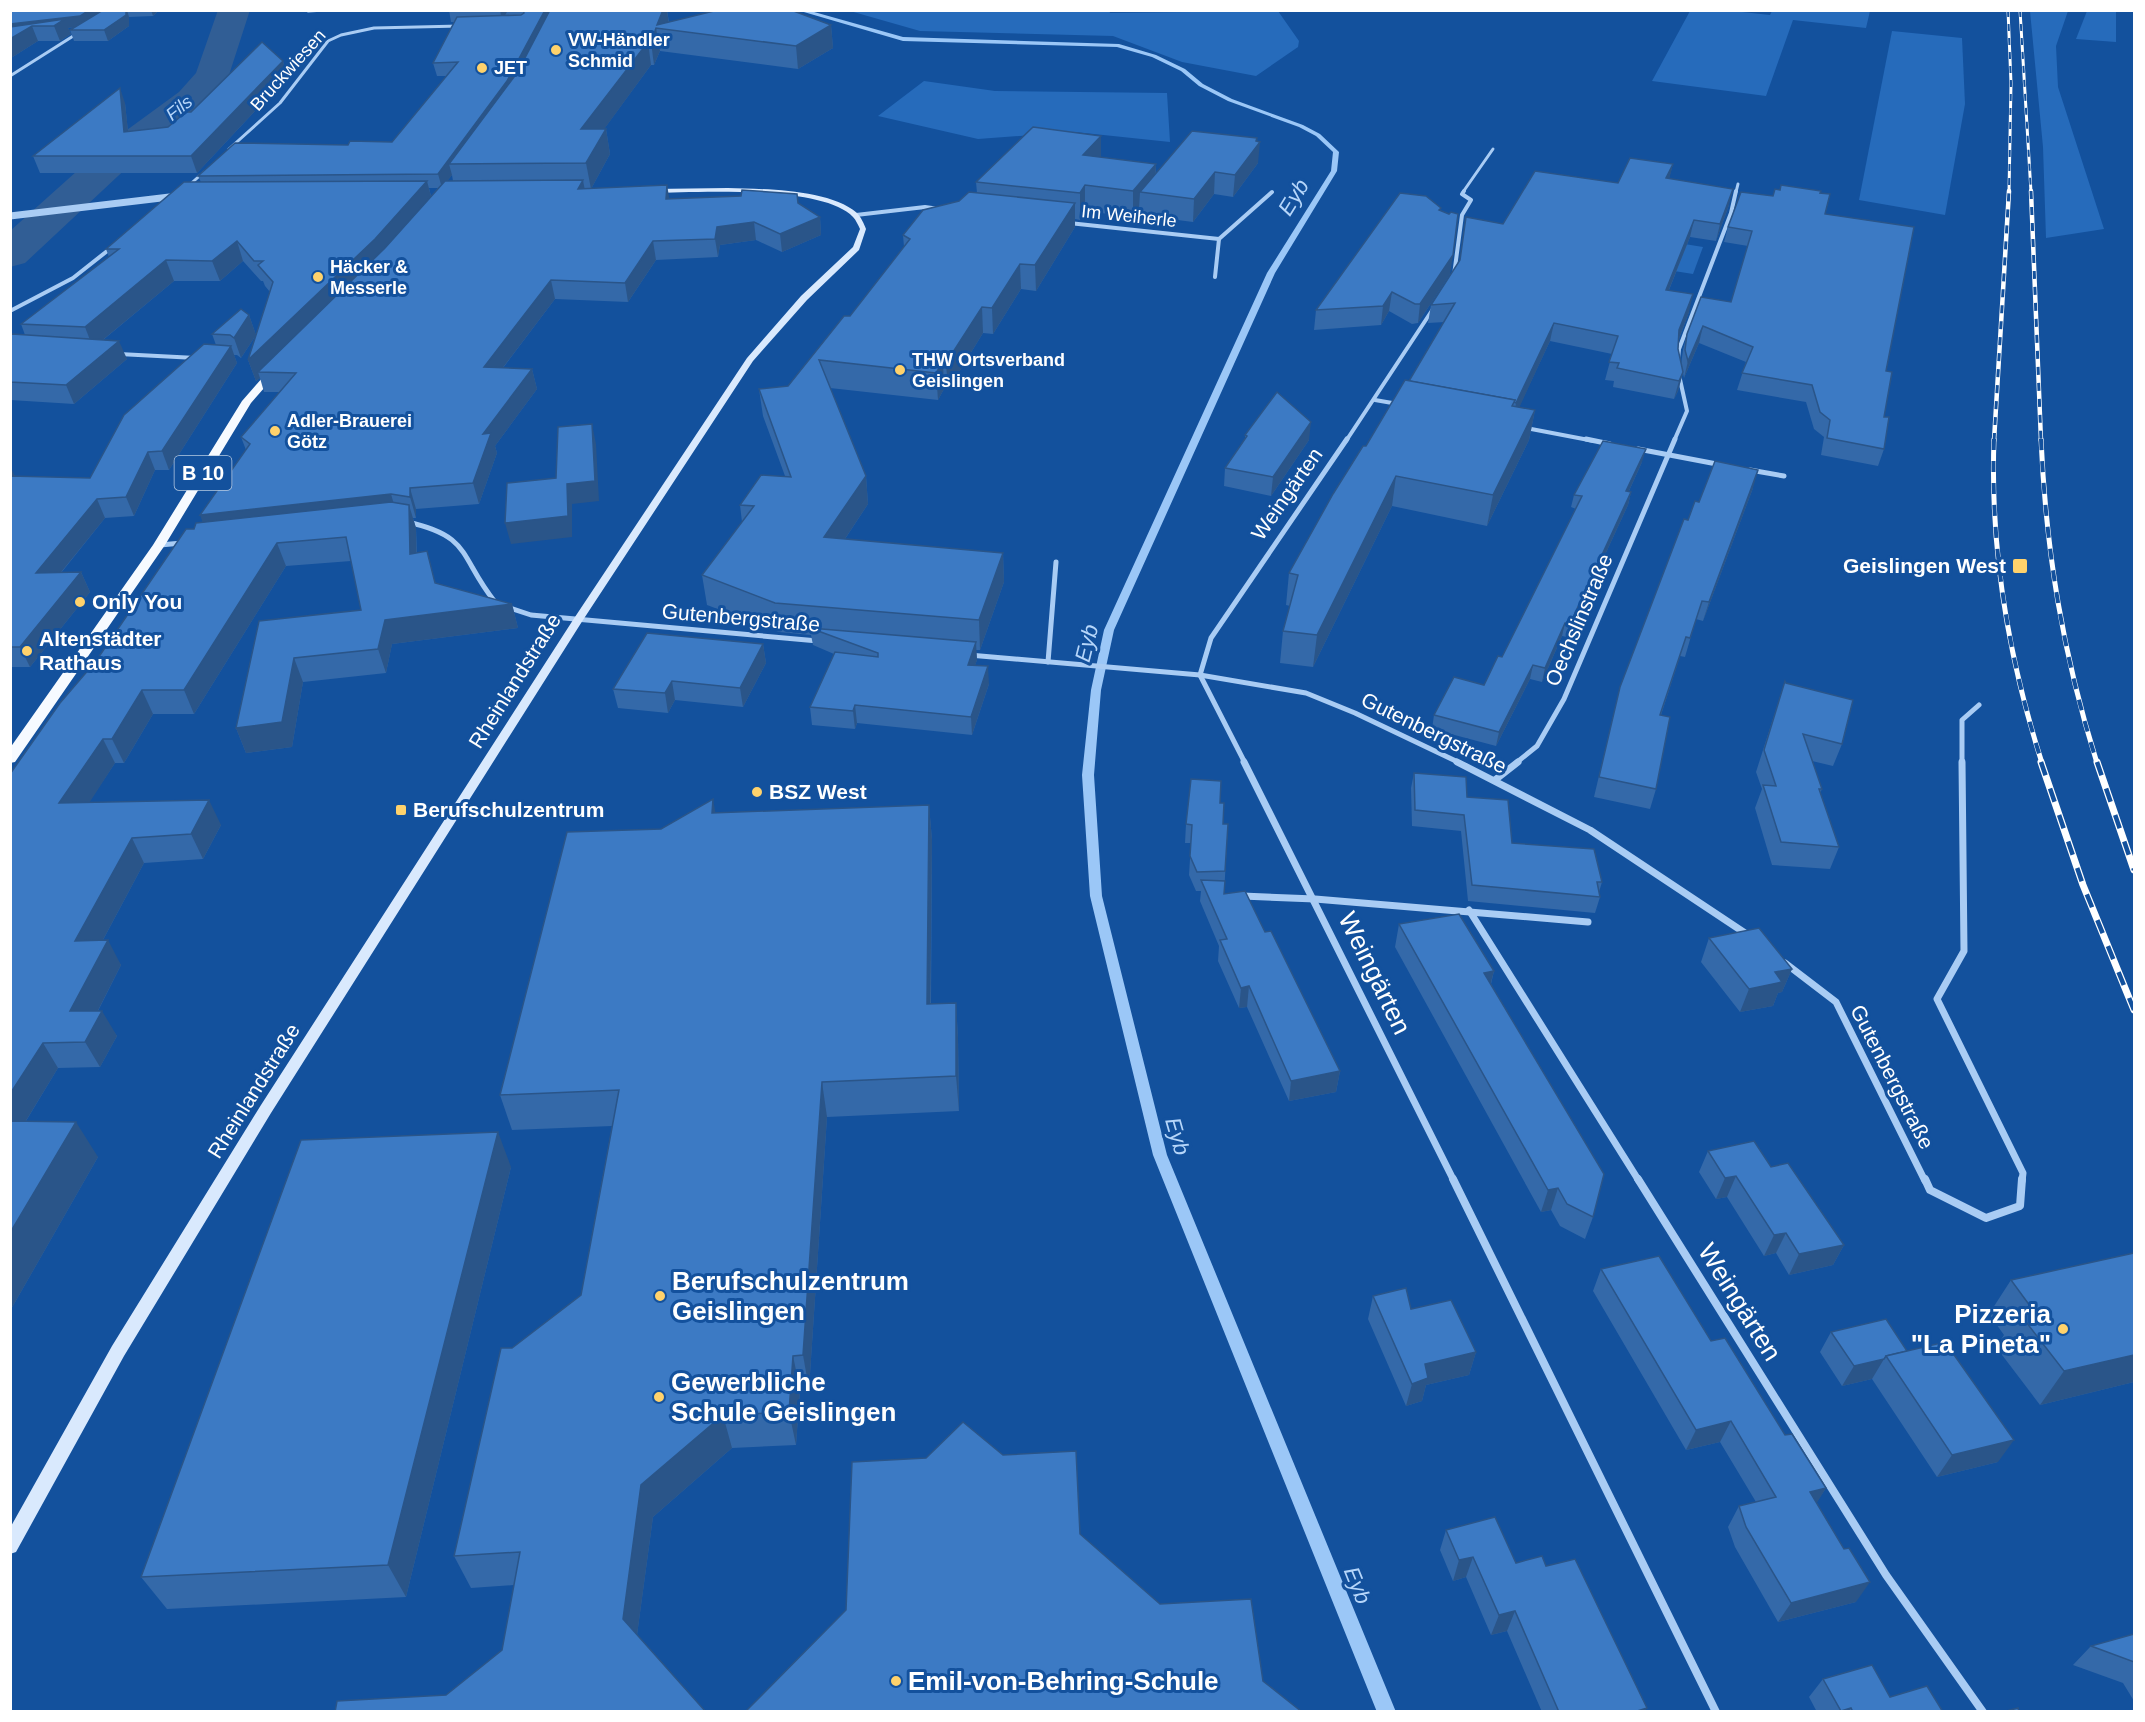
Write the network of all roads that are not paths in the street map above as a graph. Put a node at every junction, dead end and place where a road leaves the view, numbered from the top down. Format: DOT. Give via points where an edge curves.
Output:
graph roads {
  1 [pos="325,10"];
  2 [pos="308,11"];
  3 [pos="460,26"];
  4 [pos="74,30"];
  5 [pos="10,76"];
  6 [pos="1493,148"];
  7 [pos="228,150"];
  8 [pos="212,165"];
  9 [pos="1738,184"];
  10 [pos="642,191"];
  11 [pos="1272,192"];
  12 [pos="177,196"];
  13 [pos="189,196"];
  14 [pos="169,203"];
  15 [pos="948,210"];
  16 [pos="10,216"];
  17 [pos="856,216"];
  18 [pos="1066,223"];
  19 [pos="1219,239"];
  20 [pos="117,244"];
  21 [pos="1215,278"];
  22 [pos="1448,284"];
  23 [pos="1437,302"];
  24 [pos="10,311"];
  25 [pos="111,353"];
  26 [pos="202,358"];
  27 [pos="284,360"];
  28 [pos="1375,400"];
  29 [pos="1410,407"];
  30 [pos="1515,426"];
  31 [pos="1620,446"];
  32 [pos="1632,448"];
  33 [pos="1667,455"];
  34 [pos="1726,466"];
  35 [pos="1738,468"];
  36 [pos="1785,476"];
  37 [pos="398,520"];
  38 [pos="194,543"];
  39 [pos="159,545"];
  40 [pos="1056,562"];
  41 [pos="578,620"];
  42 [pos="825,642"];
  43 [pos="966,655"];
  44 [pos="1048,662"];
  45 [pos="1200,675"];
  46 [pos="1979,705"];
  47 [pos="10,759"];
  48 [pos="1495,780"];
  49 [pos="1234,896"];
  50 [pos="1315,899"];
  51 [pos="1469,910"];
  52 [pos="1588,922"];
  53 [pos="1754,939"];
  54 [pos="1782,960"];
  55 [pos="10,1546"];
  56 [pos="1716,1712"];
  57 [pos="1983,1712"];
  1 -- 2 [label="street, Bruckwiesen"];
  3 -- 7 [label="street, Bruckwiesen" via="339,34 328,41 280,103"];
  4 -- 5 [label="street" via="84,28"];
  6 -- 22 [label="street" via="1462,194 1471,200 1462,215 1454,275"];
  8 -- 12 [label="street"];
  9 -- 33 [label="street, Oechslinstraße" via="1731,213 1679,349 1677,367 1687,411"];
  10 -- 17 [label="main road" via="797,195 825,200"];
  11 -- 19 [label="street"];
  12 -- 13 [label="street"];
  12 -- 14 [label="street"];
  12 -- 16 [label="street"];
  15 -- 17 [label="street" via="925,207"];
  17 -- 41 [label="main road, Rheinlandstraße" via="863,229 856,248 804,298 750,360"];
  18 -- 19 [label="street, Im Weiherle"];
  19 -- 21 [label="street"];
  20 -- 24 [label="street" via="73,278"];
  23 -- 28 [label="street, Weingärten"];
  25 -- 26 [label="street"];
  27 -- 39 [label="main road, B 10" via="247,400"];
  28 -- 29 [label="street"];
  28 -- 45 [label="street, Weingärten" via="1294,512 1211,638"];
  30 -- 31 [label="street"];
  32 -- 33 [label="street"];
  33 -- 34 [label="street"];
  33 -- 48 [label="street, Oechslinstraße" via="1564,699 1537,746"];
  35 -- 36 [label="street"];
  37 -- 41 [label="street, Gutenbergstraße" via="448,532 467,553 476,577 494,602 531,615"];
  38 -- 39 [label="street"];
  39 -- 47 [label="main road, B 10"];
  40 -- 44 [label="street"];
  41 -- 42 [label="street, Gutenbergstraße"];
  41 -- 55 [label="main road, Rheinlandstraße" via="198,1220 118,1351"];
  43 -- 44 [label="street, Gutenbergstraße"];
  44 -- 45 [label="street, Gutenbergstraße"];
  45 -- 48 [label="street, Gutenbergstraße" via="1306,693"];
  45 -- 50 [label="street, Weingärten"];
  46 -- 54 [label="street, Gutenbergstraße" via="1962,720 1964,951 1937,999 2023,1173 2020,1206 1986,1218 1930,1190 1836,1002"];
  48 -- 53 [label="street, Gutenbergstraße" via="1590,830"];
  49 -- 50 [label="street, Weingärten"];
  50 -- 51 [label="street, Weingärten"];
  50 -- 56 [label="street, Weingärten"];
  51 -- 52 [label="street, Weingärten"];
  51 -- 57 [label="street, Weingärten" via="1886,1575"];
}
